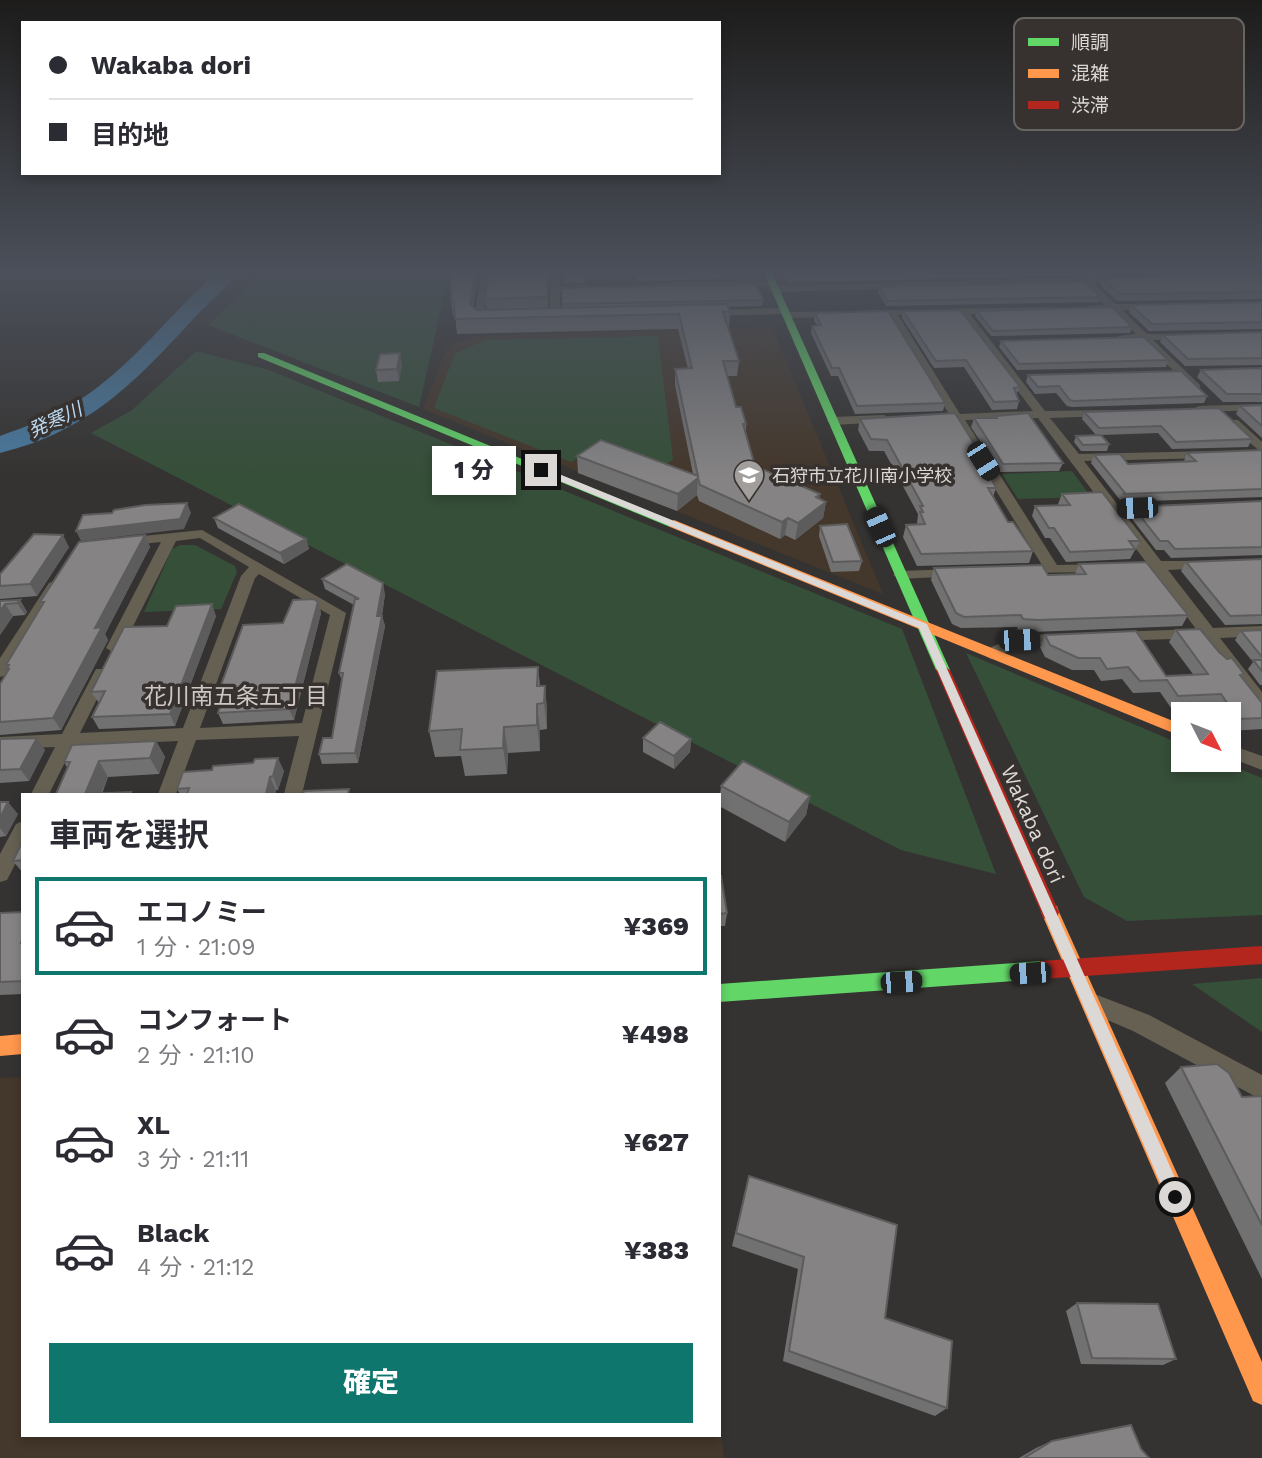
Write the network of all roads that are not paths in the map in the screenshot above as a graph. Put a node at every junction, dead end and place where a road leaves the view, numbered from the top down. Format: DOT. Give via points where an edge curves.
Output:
graph roads {
  1 [pos="797,341"];
  2 [pos="908,341"];
  3 [pos="992,341"];
  4 [pos="1148,341"];
  5 [pos="261,355"];
  6 [pos="1195,372"];
  7 [pos="1168,373"];
  8 [pos="1182,373"];
  9 [pos="1262,407"];
  10 [pos="1219,409"];
  11 [pos="1191,410"];
  12 [pos="1122,412"];
  13 [pos="1040,414"];
  14 [pos="955,417"];
  15 [pos="914,418"];
  16 [pos="901,419"];
  17 [pos="833,421"];
  18 [pos="1257,451"];
  19 [pos="1222,453"];
  20 [pos="1073,458"];
  21 [pos="170,538"];
  22 [pos="105,544"];
  23 [pos="1222,563"];
  24 [pos="1156,566"];
  25 [pos="258,567"];
  26 [pos="1052,569"];
  27 [pos="64,570"];
  28 [pos="1010,571"];
  29 [pos="969,572"];
  30 [pos="900,575"];
  31 [pos="42,604"];
  32 [pos="21,605"];
  33 [pos="923,626"];
  34 [pos="1262,631"];
  35 [pos="1208,634"];
  36 [pos="991,654"];
  37 [pos="0,671"];
  38 [pos="1262,704"];
  39 [pos="1171,726"];
  40 [pos="309,729"];
  41 [pos="188,736"];
  42 [pos="67,741"];
  43 [pos="0,743"];
  44 [pos="1241,755"];
  45 [pos="1262,763"];
  46 [pos="41,793"];
  47 [pos="167,793"];
  48 [pos="293,793"];
  49 [pos="21,833"];
  50 [pos="0,874"];
  51 [pos="1262,955"];
  52 [pos="1074,970"];
  53 [pos="721,993"];
  54 [pos="1088,1002"];
  55 [pos="21,1044"];
  56 [pos="0,1046"];
  57 [pos="1262,1088"];
  58 [pos="1262,1392"];
  1 -- 17 [label="street, Wakaba dori"];
  2 -- 14 [label="street"];
  3 -- 13 [label="street"];
  4 -- 8 [label="street"];
  5 -- 33 [label="street"];
  6 -- 8 [label="street"];
  7 -- 8 [label="street"];
  8 -- 10 [label="street"];
  9 -- 10 [label="street"];
  10 -- 11 [label="street"];
  10 -- 18 [label="street"];
  12 -- 13 [label="street"];
  13 -- 14 [label="street"];
  13 -- 20 [label="street"];
  14 -- 15 [label="street"];
  14 -- 26 [label="street"];
  16 -- 17 [label="street"];
  17 -- 30 [label="street, Wakaba dori"];
  19 -- 20 [label="street"];
  20 -- 24 [label="street" via="1119,508"];
  21 -- 22 [label="street"];
  21 -- 25 [label="street" via="202,534"];
  21 -- 42 [label="street"];
  23 -- 24 [label="street"];
  24 -- 26 [label="street"];
  24 -- 35 [label="street"];
  25 -- 40 [label="street" via="338,613"];
  25 -- 41 [label="street" via="248,576"];
  26 -- 28 [label="street"];
  27 -- 31 [label="street"];
  29 -- 30 [label="street"];
  30 -- 33 [label="street, Wakaba dori"];
  31 -- 32 [label="street"];
  31 -- 37 [label="street"];
  33 -- 36 [label="street"];
  33 -- 52 [label="street, Wakaba dori"];
  34 -- 35 [label="street"];
  35 -- 36 [label="street" via="1019,640"];
  35 -- 38 [label="street"];
  36 -- 39 [label="street"];
  40 -- 41 [label="street"];
  40 -- 48 [label="street"];
  41 -- 42 [label="street"];
  41 -- 47 [label="street"];
  42 -- 43 [label="street"];
  42 -- 46 [label="street"];
  44 -- 45 [label="street"];
  49 -- 50 [label="street"];
  51 -- 52 [label="street"];
  52 -- 53 [label="street"];
  52 -- 54 [label="street, Wakaba dori"];
  54 -- 57 [label="street" via="1140,1023"];
  54 -- 58 [label="street, Wakaba dori"];
  55 -- 56 [label="street"];
}
